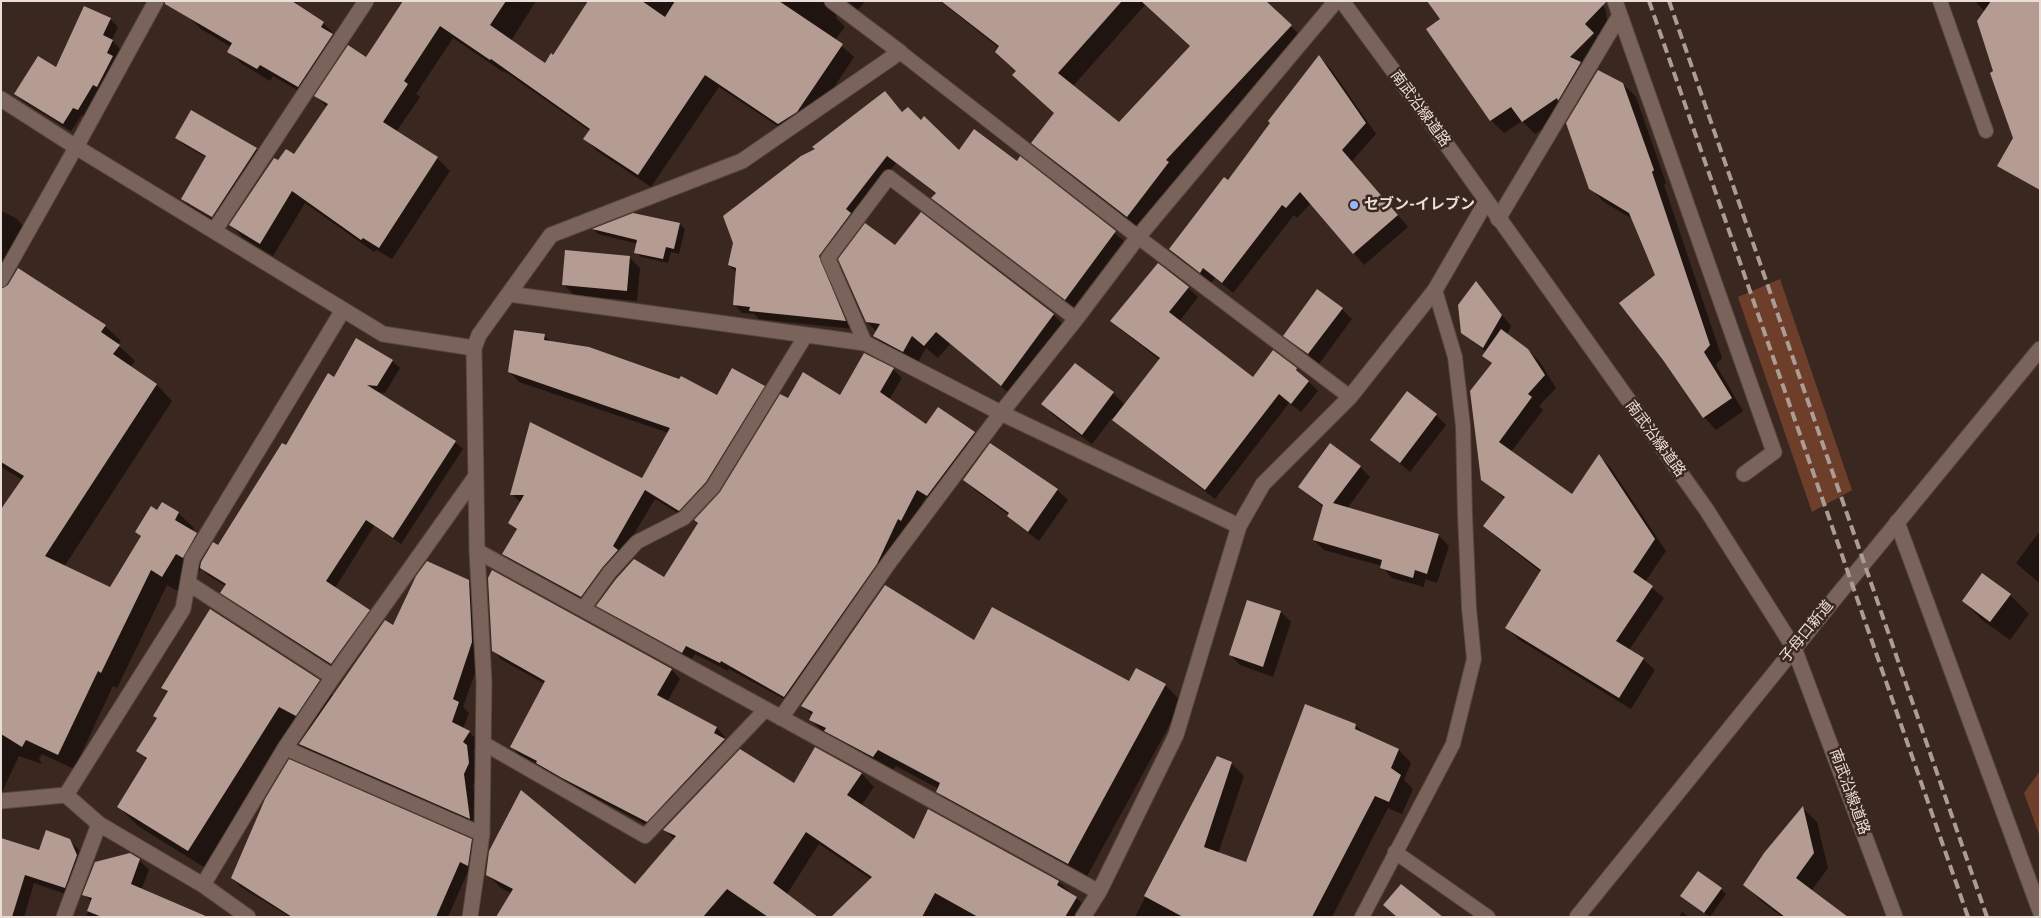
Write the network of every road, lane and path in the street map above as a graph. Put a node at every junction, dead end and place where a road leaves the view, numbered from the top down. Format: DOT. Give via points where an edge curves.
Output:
graph roads {
  1 [pos="156,1"];
  2 [pos="366,1"];
  3 [pos="832,1"];
  4 [pos="1336,1"];
  5 [pos="1342,1"];
  6 [pos="1940,1"];
  7 [pos="1618,8"];
  8 [pos="900,52"];
  9 [pos="1,99"];
  10 [pos="1986,131"];
  11 [pos="76,147"];
  12 [pos="1486,202"];
  13 [pos="1498,219"];
  14 [pos="214,232"];
  15 [pos="1138,238"];
  16 [pos="2,275"];
  17 [pos="1435,290"];
  18 [pos="508,294"];
  19 [pos="343,310"];
  20 [pos="1076,319"];
  21 [pos="806,335"];
  22 [pos="865,343"];
  23 [pos="474,348"];
  24 [pos="2040,350"];
  25 [pos="1350,396"];
  26 [pos="1001,413"];
  27 [pos="1744,474"];
  28 [pos="476,476"];
  29 [pos="1897,522"];
  30 [pos="1239,526"];
  31 [pos="477,551"];
  32 [pos="188,583"];
  33 [pos="583,609"];
  34 [pos="1794,648"];
  35 [pos="332,677"];
  36 [pos="766,709"];
  37 [pos="781,718"];
  38 [pos="483,743"];
  39 [pos="285,748"];
  40 [pos="66,795"];
  41 [pos="1,801"];
  42 [pos="100,824"];
  43 [pos="482,834"];
  44 [pos="1395,852"];
  45 [pos="203,885"];
  46 [pos="1099,892"];
  47 [pos="2040,910"];
  48 [pos="64,917"];
  49 [pos="247,917"];
  50 [pos="470,917"];
  51 [pos="1083,917"];
  52 [pos="1362,917"];
  53 [pos="1488,917"];
  54 [pos="1577,917"];
  55 [pos="1895,917"];
  1 -- 11 [label="street"];
  2 -- 14 [label="street"];
  3 -- 8 [label="street"];
  4 -- 15 [label="street"];
  5 -- 12 [label="street, 南武沿線道路"];
  6 -- 10 [label="lane"];
  7 -- 13 [label="street"];
  7 -- 27 [label="street" via="1774,452"];
  8 -- 15 [label="lane"];
  8 -- 18 [label="street" via="742,161 551,235"];
  9 -- 11 [label="street"];
  11 -- 14 [label="street"];
  11 -- 16 [label="lane"];
  12 -- 13 [label="street, 南武沿線道路"];
  12 -- 17 [label="street"];
  13 -- 34 [label="street, 南武沿線道路" via="1706,509"];
  14 -- 19 [label="street"];
  15 -- 20 [label="street"];
  15 -- 25 [label="lane"];
  17 -- 25 [label="street"];
  17 -- 44 [label="lane" via="1455,357 1462,416 1466,552 1474,659 1453,744"];
  18 -- 21 [label="street"];
  18 -- 23 [label="street" via="479,335"];
  19 -- 23 [label="street" via="383,334"];
  19 -- 32 [label="street" via="192,559"];
  20 -- 22 [label="lane" via="889,176 828,258"];
  20 -- 26 [label="street"];
  21 -- 22 [label="street"];
  21 -- 33 [label="lane" via="713,487 684,518 638,542 609,573"];
  22 -- 26 [label="street"];
  23 -- 28 [label="street"];
  24 -- 29 [label="street, 子母口新道"];
  25 -- 30 [label="street" via="1263,484"];
  26 -- 30 [label="street"];
  26 -- 37 [label="street" via="888,564"];
  28 -- 31 [label="street"];
  28 -- 35 [label="street"];
  29 -- 34 [label="street, 子母口新道"];
  29 -- 47 [label="street"];
  30 -- 46 [label="street" via="1176,735"];
  31 -- 33 [label="street"];
  31 -- 38 [label="street" via="484,682"];
  32 -- 35 [label="street"];
  32 -- 40 [label="street" via="182,610"];
  33 -- 36 [label="street"];
  34 -- 54 [label="street, 子母口新道"];
  34 -- 55 [label="street, 南武沿線道路"];
  35 -- 39 [label="street"];
  36 -- 37 [label="street"];
  36 -- 38 [label="lane" via="644,836"];
  37 -- 46 [label="street"];
  38 -- 43 [label="street"];
  39 -- 43 [label="lane"];
  39 -- 45 [label="street"];
  40 -- 41 [label="street"];
  40 -- 42 [label="street"];
  42 -- 45 [label="street"];
  42 -- 48 [label="street"];
  43 -- 50 [label="street"];
  44 -- 52 [label="lane"];
  44 -- 53 [label="lane"];
  45 -- 49 [label="street"];
  46 -- 51 [label="street"];
}
